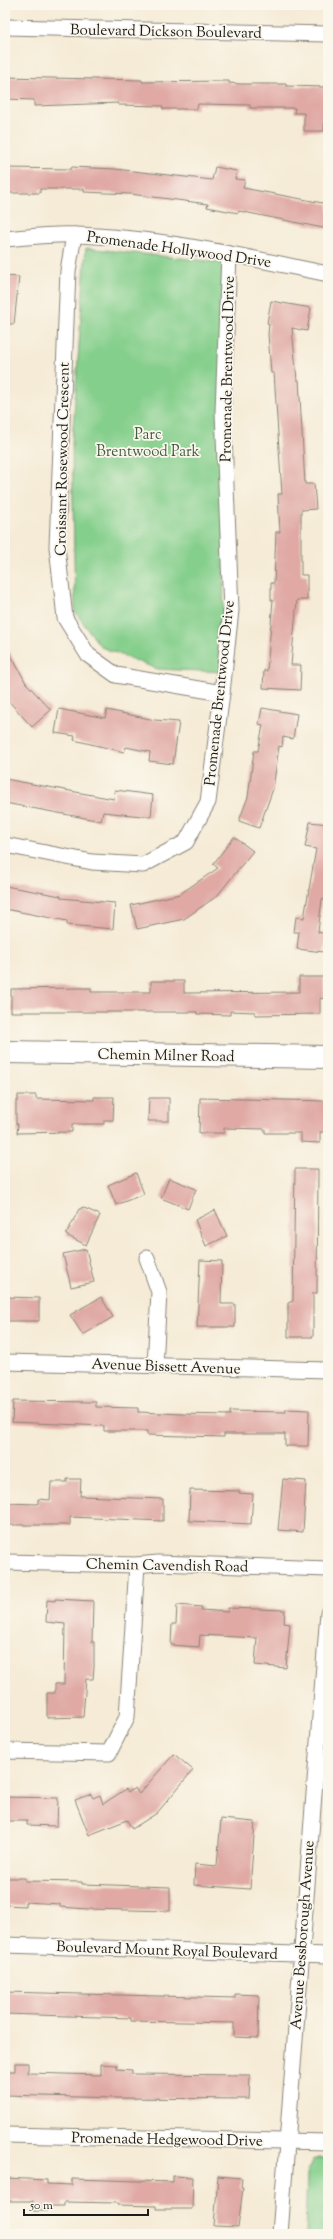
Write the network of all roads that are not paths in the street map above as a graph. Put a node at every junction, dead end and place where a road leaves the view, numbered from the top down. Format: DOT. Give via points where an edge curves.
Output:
graph roads {
  1 [pos="5,27"];
  2 [pos="328,34"];
  3 [pos="74,234"];
  4 [pos="5,239"];
  5 [pos="229,254"];
  6 [pos="328,274"];
  7 [pos="222,693"];
  8 [pos="5,845"];
  9 [pos="5,1052"];
  10 [pos="328,1057"];
  11 [pos="147,1258"];
  12 [pos="5,1362"];
  13 [pos="155,1366"];
  14 [pos="328,1370"];
  15 [pos="5,1562"];
  16 [pos="137,1565"];
  17 [pos="328,1569"];
  18 [pos="328,1613"];
  19 [pos="5,1751"];
  20 [pos="5,1945"];
  21 [pos="300,1954"];
  22 [pos="328,1955"];
  23 [pos="5,2135"];
  24 [pos="286,2141"];
  25 [pos="328,2142"];
  26 [pos="280,2234"];
  1 -- 2 [label="street, Boulevard Dickson Boulevard"];
  3 -- 4 [label="street, Promenade Hollywood Drive"];
  3 -- 5 [label="street, Promenade Hollywood Drive"];
  3 -- 7 [label="street, Croissant Rosewood Crescent" via="68,271 57,547 65,618 88,655 116,675"];
  5 -- 6 [label="street, Promenade Hollywood Drive"];
  5 -- 7 [label="street, Promenade Brentwood Drive" via="223,411 230,610"];
  7 -- 8 [label="street, Promenade Brentwood Drive" via="208,802 186,842 143,865 92,862"];
  9 -- 10 [label="street, Chemin Milner Road"];
  11 -- 13 [label="street" via="158,1292"];
  12 -- 13 [label="street, Avenue Bissett Avenue"];
  13 -- 14 [label="street, Avenue Bissett Avenue"];
  15 -- 16 [label="street, Chemin Cavendish Road"];
  16 -- 17 [label="street, Chemin Cavendish Road" via="158,1563"];
  16 -- 19 [label="street" via="127,1717 109,1753"];
  18 -- 21 [label="street, Avenue Bessborough Avenue"];
  20 -- 21 [label="street, Boulevard Mount Royal Boulevard"];
  21 -- 22 [label="street, Boulevard Mount Royal Boulevard"];
  21 -- 24 [label="street, Avenue Bessborough Avenue"];
  23 -- 24 [label="street, Promenade Hedgewood Drive"];
  24 -- 25 [label="street, Promenade Hedgewood Drive"];
  24 -- 26 [label="street, Avenue Bessborough Avenue"];
}
